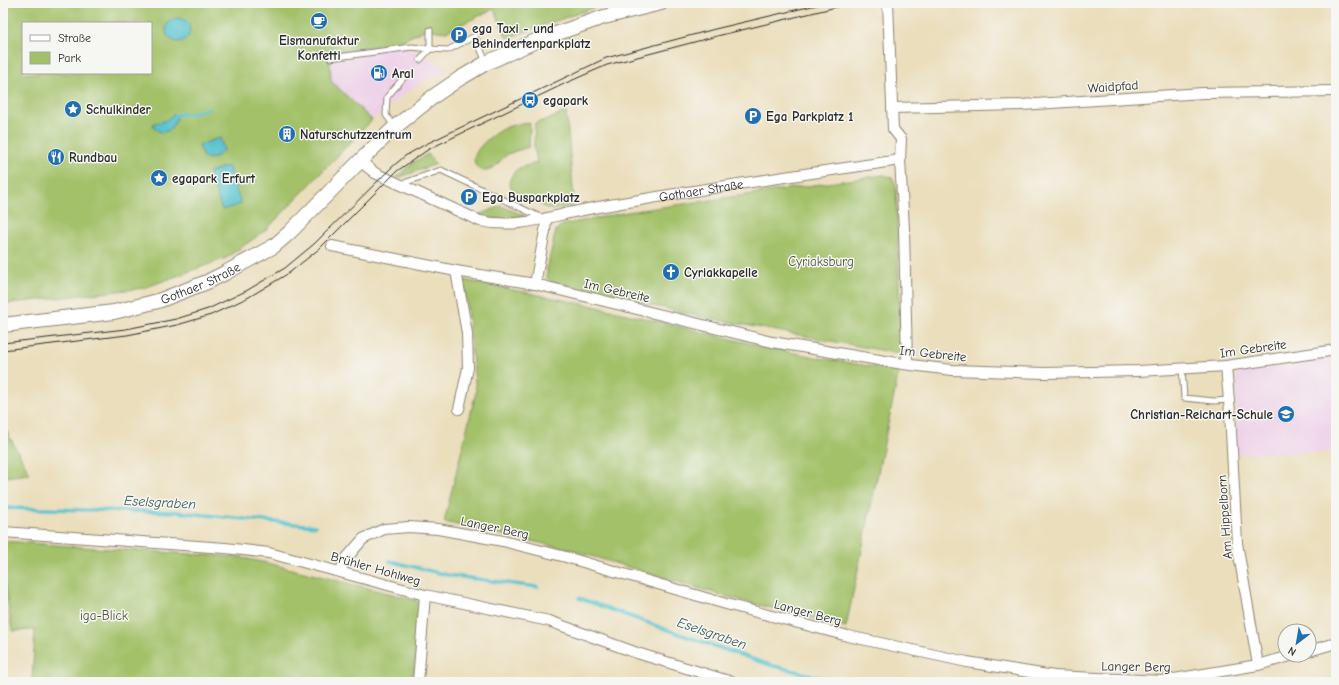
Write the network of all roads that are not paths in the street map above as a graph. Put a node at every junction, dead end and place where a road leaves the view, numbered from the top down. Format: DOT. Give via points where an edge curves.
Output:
graph roads {
  1 [pos="660,3"];
  2 [pos="888,3"];
  3 [pos="643,5"];
  4 [pos="430,30"];
  5 [pos="430,49"];
  6 [pos="330,58"];
  7 [pos="420,60"];
  8 [pos="486,63"];
  9 [pos="405,76"];
  10 [pos="1336,91"];
  11 [pos="892,108"];
  12 [pos="395,127"];
  13 [pos="900,160"];
  14 [pos="360,161"];
  15 [pos="400,184"];
  16 [pos="546,219"];
  17 [pos="332,246"];
  18 [pos="456,271"];
  19 [pos="535,284"];
  20 [pos="3,325"];
  21 [pos="1336,350"];
  22 [pos="907,364"];
  23 [pos="1226,366"];
  24 [pos="1182,368"];
  25 [pos="1229,400"];
  26 [pos="459,409"];
  27 [pos="3,532"];
  28 [pos="341,572"];
  29 [pos="426,595"];
  30 [pos="1336,643"];
  31 [pos="1317,649"];
  32 [pos="1277,660"];
  33 [pos="1258,665"];
  34 [pos="418,682"];
  35 [pos="732,682"];
  1 -- 3 [label="main road, Gothaer Straße"];
  2 -- 11 [label="street"];
  3 -- 8 [label="main road, Gothaer Straße" via="564,30"];
  4 -- 5 [label="lane"];
  5 -- 6 [label="lane" via="412,47"];
  5 -- 7 [label="lane"];
  5 -- 8 [label="lane" via="448,50 475,36"];
  8 -- 12 [label="main road, Gothaer Straße" via="443,90"];
  9 -- 12 [label="lane" via="387,97 386,115"];
  10 -- 11 [label="street, Waidpfad" via="1203,93 1021,106"];
  11 -- 13 [label="street" via="893,129 901,140"];
  12 -- 14 [label="main road, Gothaer Straße"];
  13 -- 16 [label="street, Gothaer Straße" via="641,200"];
  13 -- 22 [label="street"];
  14 -- 15 [label="street, Gothaer Straße" via="375,173"];
  14 -- 20 [label="main road, Gothaer Straße" via="274,246 207,282 158,302 114,312"];
  15 -- 16 [label="street, Gothaer Straße" via="480,221 492,224 508,225"];
  15 -- 16 [label="lane" via="441,170"];
  16 -- 19 [label="street"];
  17 -- 18 [label="street, Im Gebreite"];
  18 -- 19 [label="street, Im Gebreite"];
  18 -- 26 [label="street" via="467,333 468,368"];
  19 -- 22 [label="street, Im Gebreite" via="772,342"];
  21 -- 23 [label="street, Im Gebreite"];
  22 -- 24 [label="street, Im Gebreite" via="952,370 1045,373"];
  23 -- 24 [label="street, Im Gebreite"];
  23 -- 25 [label="street, Am Hippelborn"];
  24 -- 25 [label="lane" via="1184,398 1214,402"];
  25 -- 33 [label="street, Am Hippelborn" via="1237,543"];
  27 -- 28 [label="street, Brühler Hohlweg" via="247,549 269,552"];
  28 -- 29 [label="street, Brühler Hohlweg"];
  28 -- 33 [label="street, Langer Berg" via="344,561 363,539 384,530 409,527 438,529 504,541 566,557 726,604 848,636 1003,668 1054,676 1162,682"];
  29 -- 34 [label="street"];
  29 -- 35 [label="street, Brühler Hohlweg" via="549,621 637,653"];
  30 -- 31 [label="street"];
  32 -- 33 [label="street, Langer Berg"];
}
